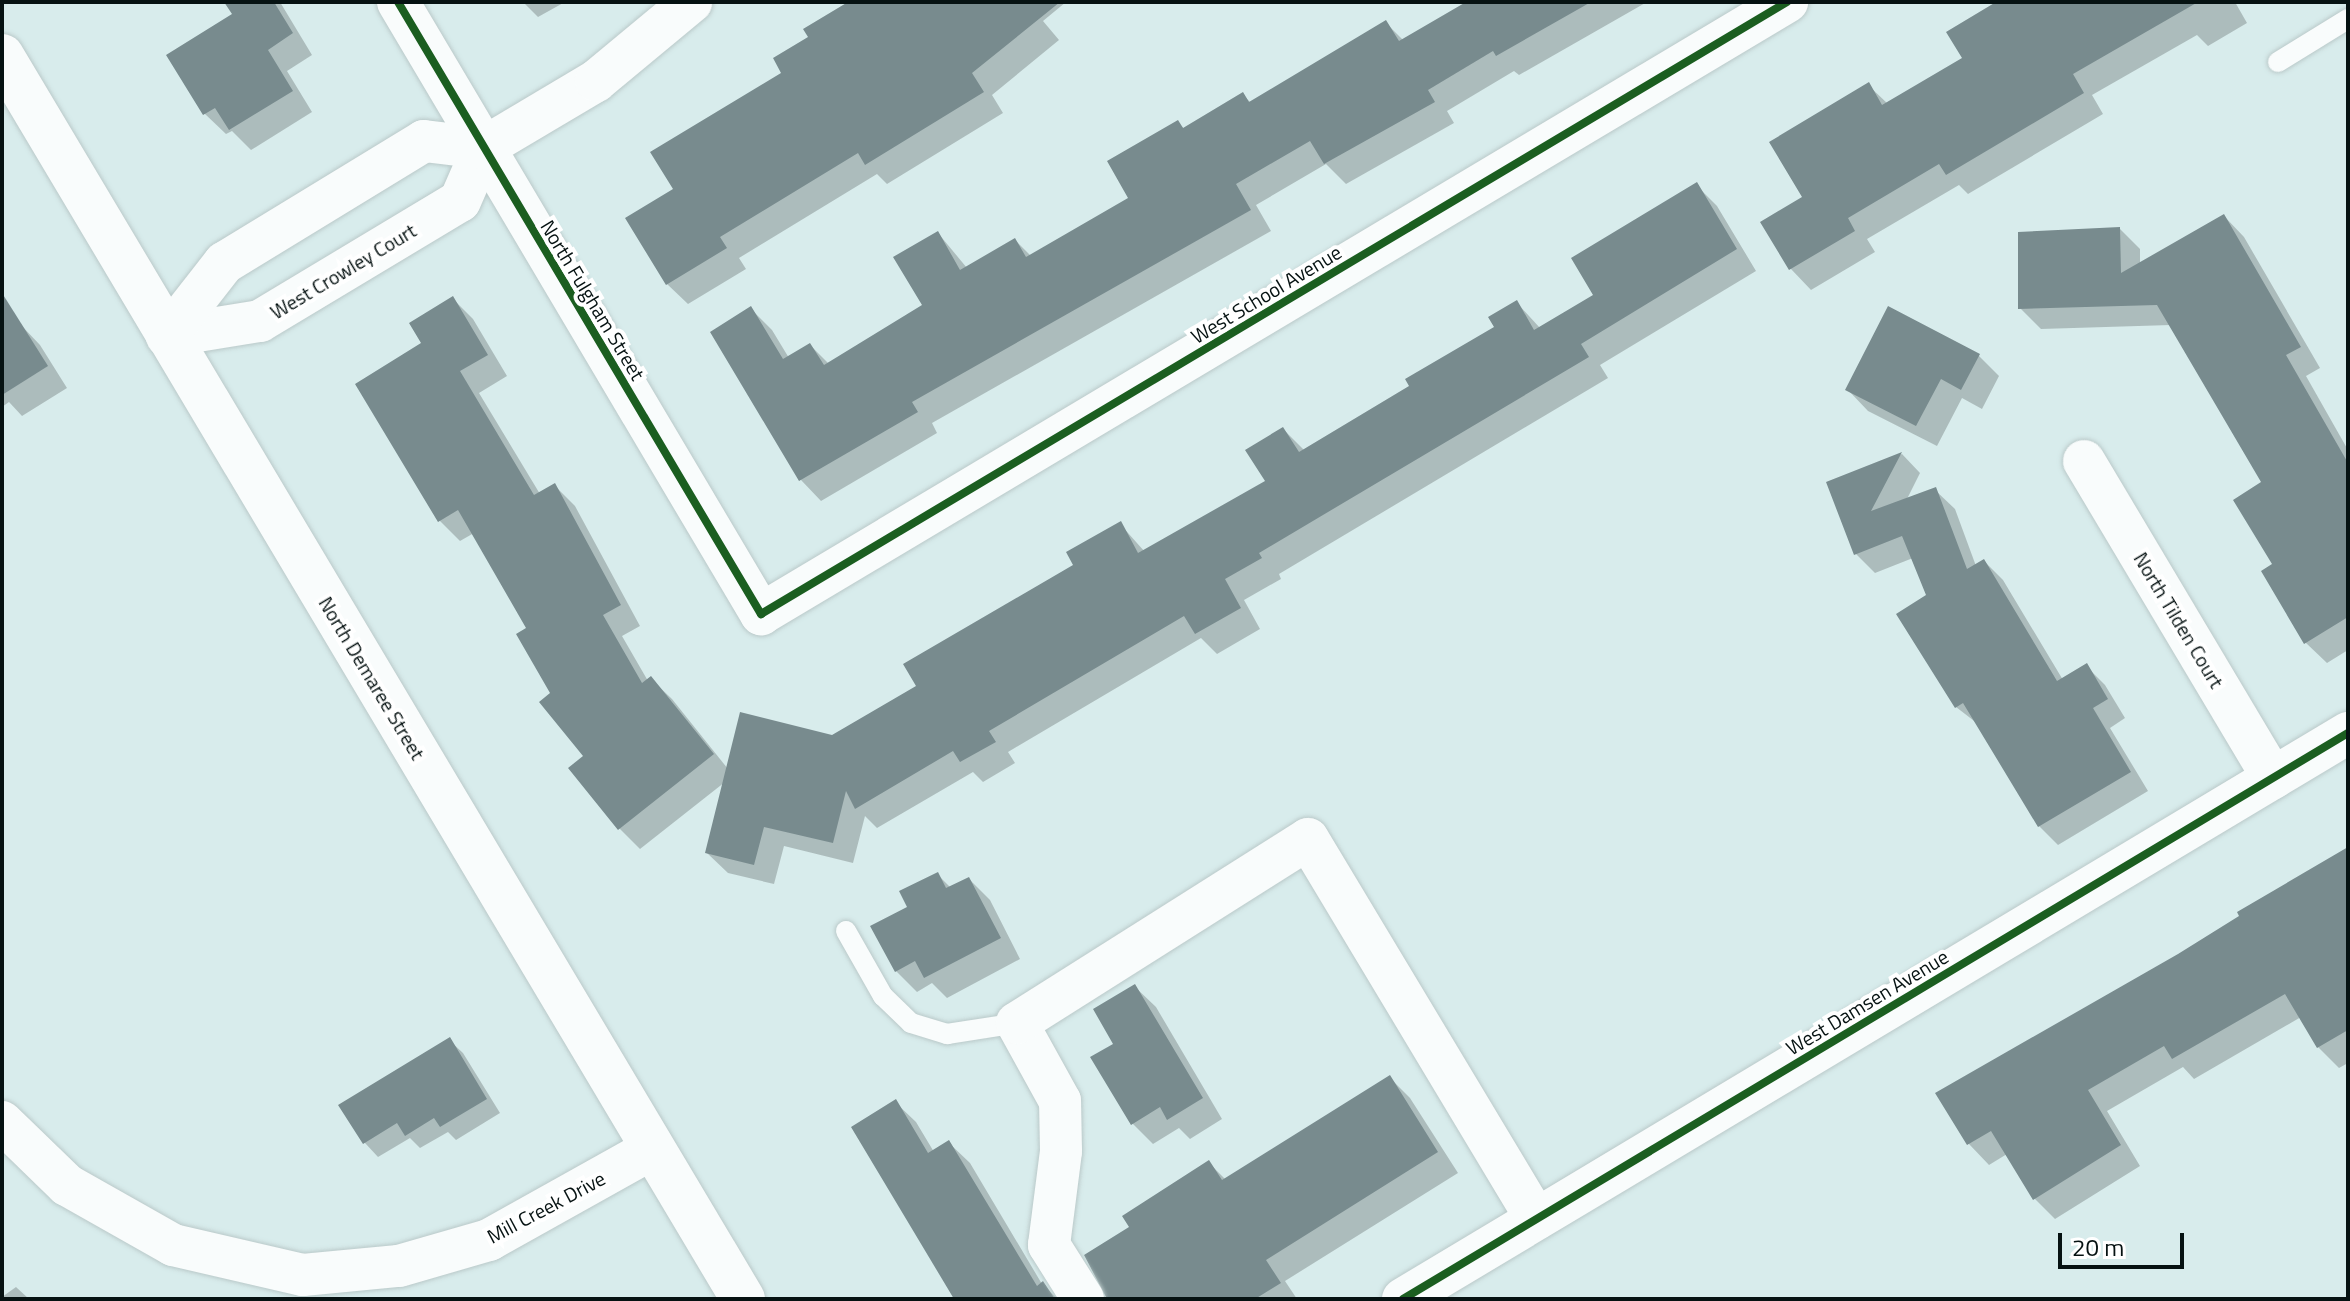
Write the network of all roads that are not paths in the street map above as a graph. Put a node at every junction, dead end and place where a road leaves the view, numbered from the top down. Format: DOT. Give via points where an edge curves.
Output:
graph roads {
  1 [pos="398,2"];
  2 [pos="691,2"];
  3 [pos="1783,3"];
  4 [pos="2348,19"];
  5 [pos="2,56"];
  6 [pos="2278,62"];
  7 [pos="483,148"];
  8 [pos="167,336"];
  9 [pos="2084,461"];
  10 [pos="761,614"];
  11 [pos="2348,733"];
  12 [pos="2273,778"];
  13 [pos="846,931"];
  14 [pos="1017,1023"];
  15 [pos="2,1122"];
  16 [pos="652,1149"];
  17 [pos="1536,1219"];
  18 [pos="743,1299"];
  19 [pos="1083,1299"];
  20 [pos="1403,1299"];
  1 -- 7 [label="street, North Fulgham Street"];
  2 -- 7 [label="street" via="596,81"];
  3 -- 10 [label="street, West School Avenue"];
  4 -- 6 [label="lane"];
  5 -- 8 [label="main road, North Demaree Street"];
  7 -- 8 [label="street, West Crowley Court" via="460,201 260,321"];
  7 -- 8 [label="street" via="424,141 224,263"];
  7 -- 10 [label="street, North Fulgham Street"];
  8 -- 16 [label="main road, North Demaree Street"];
  9 -- 12 [label="street, North Tilden Court"];
  11 -- 12 [label="street, West Damsen Avenue"];
  12 -- 17 [label="street, West Damsen Avenue"];
  13 -- 14 [label="lane" via="883,996 911,1023 947,1034"];
  14 -- 17 [label="street" via="1308,839"];
  14 -- 19 [label="street" via="1060,1101 1061,1151 1049,1245"];
  15 -- 16 [label="street, Mill Creek Drive" via="67,1185 173,1245 303,1275 399,1266 489,1240"];
  16 -- 18 [label="main road, North Demaree Street"];
  17 -- 20 [label="street, West Damsen Avenue"];
}
